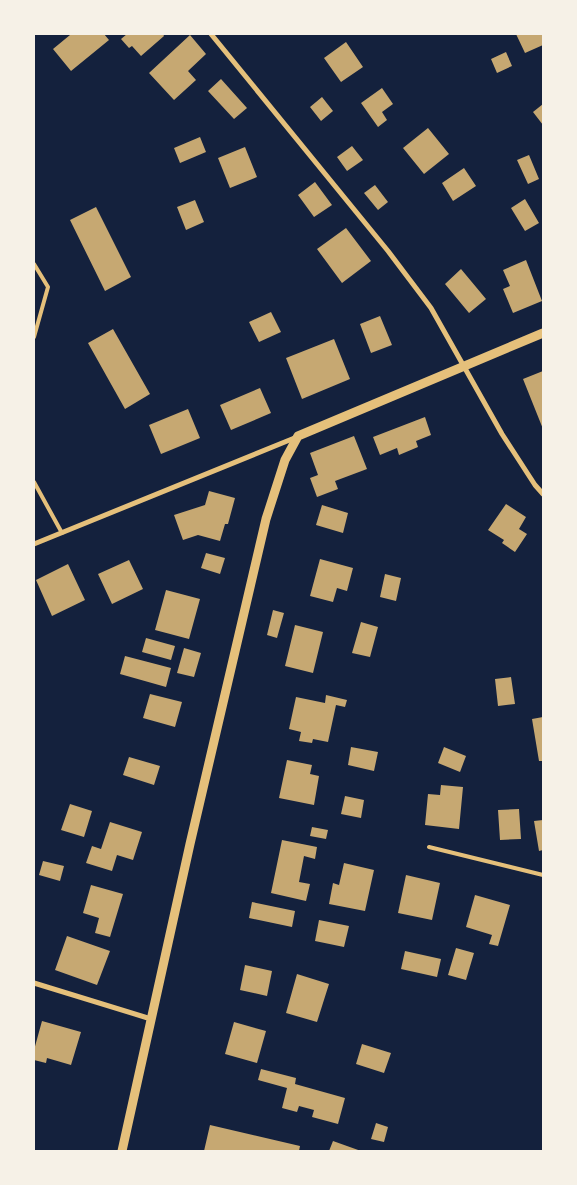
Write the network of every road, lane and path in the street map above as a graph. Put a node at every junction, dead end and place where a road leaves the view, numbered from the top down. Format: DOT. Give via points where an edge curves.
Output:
graph roads {
  1 [pos="211,34"];
  2 [pos="34,264"];
  3 [pos="543,332"];
  4 [pos="34,337"];
  5 [pos="464,366"];
  6 [pos="298,436"];
  7 [pos="34,482"];
  8 [pos="543,494"];
  9 [pos="62,532"];
  10 [pos="34,544"];
  11 [pos="429,847"];
  12 [pos="543,875"];
  13 [pos="34,983"];
  14 [pos="151,1019"];
  15 [pos="122,1151"];
  1 -- 5 [label="street" via="413,283"];
  2 -- 4 [label="lane" via="48,287"];
  3 -- 5 [label="street"];
  5 -- 6 [label="street"];
  5 -- 8 [label="street" via="502,434"];
  6 -- 9 [label="street"];
  6 -- 14 [label="street" via="285,460 266,519"];
  7 -- 9 [label="lane"];
  9 -- 10 [label="street"];
  11 -- 12 [label="lane"];
  13 -- 14 [label="street"];
  14 -- 15 [label="street"];
}
